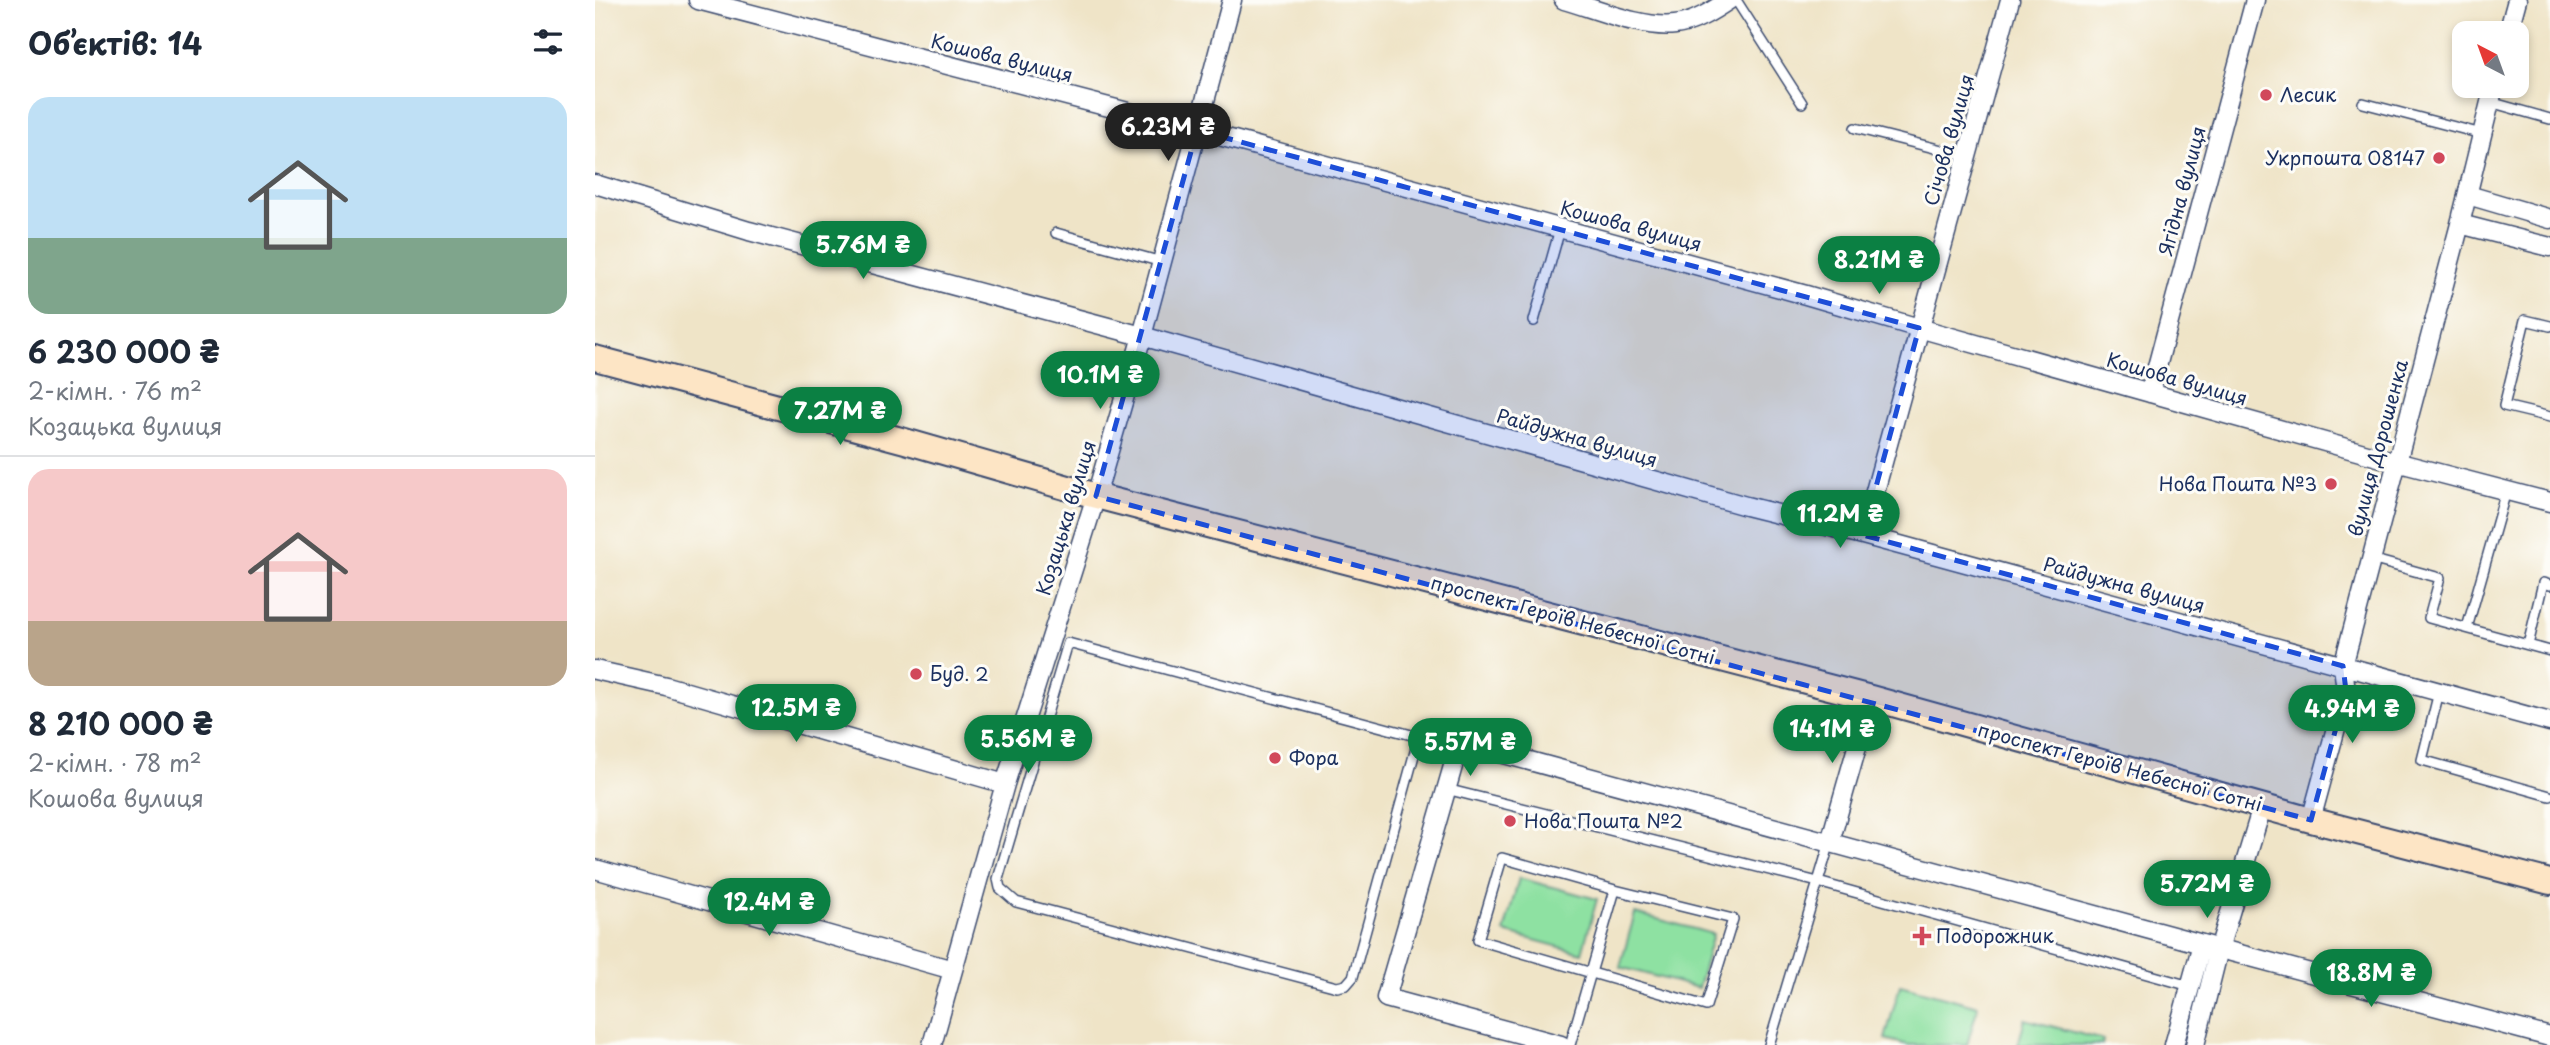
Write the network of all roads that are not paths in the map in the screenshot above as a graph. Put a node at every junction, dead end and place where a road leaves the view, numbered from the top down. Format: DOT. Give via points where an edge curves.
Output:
graph roads {
  1 [pos="698,0"];
  2 [pos="1232,0"];
  3 [pos="1565,0"];
  4 [pos="1729,0"];
  5 [pos="1737,0"];
  6 [pos="2010,0"];
  7 [pos="2255,0"];
  8 [pos="2517,0"];
  9 [pos="2511,21"];
  10 [pos="2491,98"];
  11 [pos="2501,98"];
  12 [pos="1802,103"];
  13 [pos="2363,103"];
  14 [pos="2550,119"];
  15 [pos="1855,128"];
  16 [pos="1197,130"];
  17 [pos="2482,134"];
  18 [pos="1966,156"];
  19 [pos="595,184"];
  20 [pos="2468,195"];
  21 [pos="2550,219"];
  22 [pos="2461,224"];
  23 [pos="1560,229"];
  24 [pos="1056,233"];
  25 [pos="2550,247"];
  26 [pos="1162,262"];
  27 [pos="1534,321"];
  28 [pos="2550,326"];
  29 [pos="1919,328"];
  30 [pos="1142,336"];
  31 [pos="595,358"];
  32 [pos="2150,393"];
  33 [pos="2550,417"];
  34 [pos="2396,462"];
  35 [pos="2506,491"];
  36 [pos="1096,496"];
  37 [pos="2550,502"];
  38 [pos="1863,535"];
  39 [pos="2371,559"];
  40 [pos="2550,585"];
  41 [pos="2467,628"];
  42 [pos="1059,640"];
  43 [pos="2528,645"];
  44 [pos="2550,651"];
  45 [pos="2343,666"];
  46 [pos="595,670"];
  47 [pos="2439,692"];
  48 [pos="1871,698"];
  49 [pos="2549,719"];
  50 [pos="1419,737"];
  51 [pos="1460,742"];
  52 [pos="1005,784"];
  53 [pos="1447,789"];
  54 [pos="2550,796"];
  55 [pos="2262,807"];
  56 [pos="2311,820"];
  57 [pos="1830,842"];
  58 [pos="595,869"];
  59 [pos="1818,882"];
  60 [pos="2550,882"];
  61 [pos="1615,890"];
  62 [pos="2210,946"];
  63 [pos="953,970"];
  64 [pos="1592,972"];
  65 [pos="2190,986"];
  66 [pos="2550,1037"];
  67 [pos="932,1045"];
  68 [pos="1561,1045"];
  69 [pos="1570,1045"];
  70 [pos="1769,1045"];
  71 [pos="2174,1045"];
  72 [pos="2195,1045"];
  1 -- 16 [label="street, Кошова вулиця"];
  2 -- 16 [label="street, Козацька вулиця"];
  3 -- 4 [label="street" via="1648,24 1675,25 1693,21"];
  5 -- 12 [label="lane"];
  6 -- 18 [label="street, Січова вулиця"];
  7 -- 32 [label="street, Ягідна вулиця"];
  8 -- 9 [label="street"];
  10 -- 17 [label="street, вулиця Дорошенка"];
  11 -- 14 [label="lane"];
  13 -- 17 [label="lane"];
  15 -- 18 [label="lane"];
  16 -- 23 [label="street, Кошова вулиця"];
  16 -- 26 [label="street, Козацька вулиця"];
  17 -- 20 [label="street, вулиця Дорошенка"];
  18 -- 29 [label="street, Січова вулиця"];
  19 -- 30 [label="street, Райдужна вулиця" via="749,231"];
  20 -- 21 [label="street"];
  20 -- 22 [label="street, вулиця Дорошенка"];
  22 -- 25 [label="street"];
  22 -- 34 [label="street, вулиця Дорошенка"];
  23 -- 27 [label="lane"];
  23 -- 29 [label="street, Кошова вулиця"];
  24 -- 26 [label="lane"];
  26 -- 30 [label="street, Козацька вулиця"];
  28 -- 33 [label="lane" via="2525,320 2504,406"];
  29 -- 32 [label="street, Кошова вулиця"];
  29 -- 38 [label="street, Січова вулиця"];
  30 -- 36 [label="street, Козацька вулиця"];
  30 -- 38 [label="street, Райдужна вулиця" via="1719,499"];
  31 -- 36 [label="street, проспект Героїв Небесної Сотні"];
  32 -- 34 [label="street, Кошова вулиця"];
  34 -- 35 [label="street, Кошова вулиця"];
  34 -- 39 [label="street, вулиця Дорошенка"];
  35 -- 37 [label="street, Кошова вулиця"];
  35 -- 41 [label="lane"];
  36 -- 42 [label="street, Козацька вулиця"];
  36 -- 48 [label="street, проспект Героїв Небесної Сотні"];
  38 -- 45 [label="street, Райдужна вулиця"];
  39 -- 41 [label="lane" via="2439,578 2429,618"];
  39 -- 45 [label="street, вулиця Дорошенка"];
  40 -- 43 [label="lane" via="2543,583"];
  41 -- 43 [label="lane"];
  42 -- 50 [label="lane"];
  42 -- 50 [label="lane" via="998,879 1000,888 1016,902 1337,987 1346,985 1353,977"];
  42 -- 52 [label="street, Козацька вулиця"];
  43 -- 44 [label="lane"];
  45 -- 47 [label="street, Райдужна вулиця"];
  45 -- 56 [label="street, вулиця Дорошенка" via="2346,691"];
  46 -- 52 [label="street" via="666,686"];
  47 -- 49 [label="street, Райдужна вулиця"];
  47 -- 54 [label="lane" via="2422,760"];
  48 -- 55 [label="street, проспект Героїв Небесної Сотні"];
  48 -- 57 [label="street"];
  50 -- 51 [label="lane"];
  51 -- 53 [label="street"];
  51 -- 57 [label="street"];
  52 -- 63 [label="street, Козацька вулиця"];
  53 -- 59 [label="lane"];
  53 -- 68 [label="street" via="1386,998"];
  55 -- 56 [label="street, проспект Героїв Небесної Сотні"];
  55 -- 62 [label="street"];
  56 -- 60 [label="street, проспект Героїв Небесної Сотні"];
  57 -- 59 [label="lane"];
  57 -- 62 [label="street"];
  58 -- 63 [label="street"];
  59 -- 65 [label="lane"];
  59 -- 70 [label="lane"];
  61 -- 64 [label="lane"];
  61 -- 64 [label="lane" via="1502,858 1478,940"];
  61 -- 64 [label="lane" via="1734,919 1706,1006"];
  62 -- 65 [label="street"];
  62 -- 66 [label="street"];
  62 -- 72 [label="street"];
  63 -- 67 [label="street, Козацька вулиця"];
  64 -- 69 [label="lane"];
  65 -- 71 [label="street"];
}
